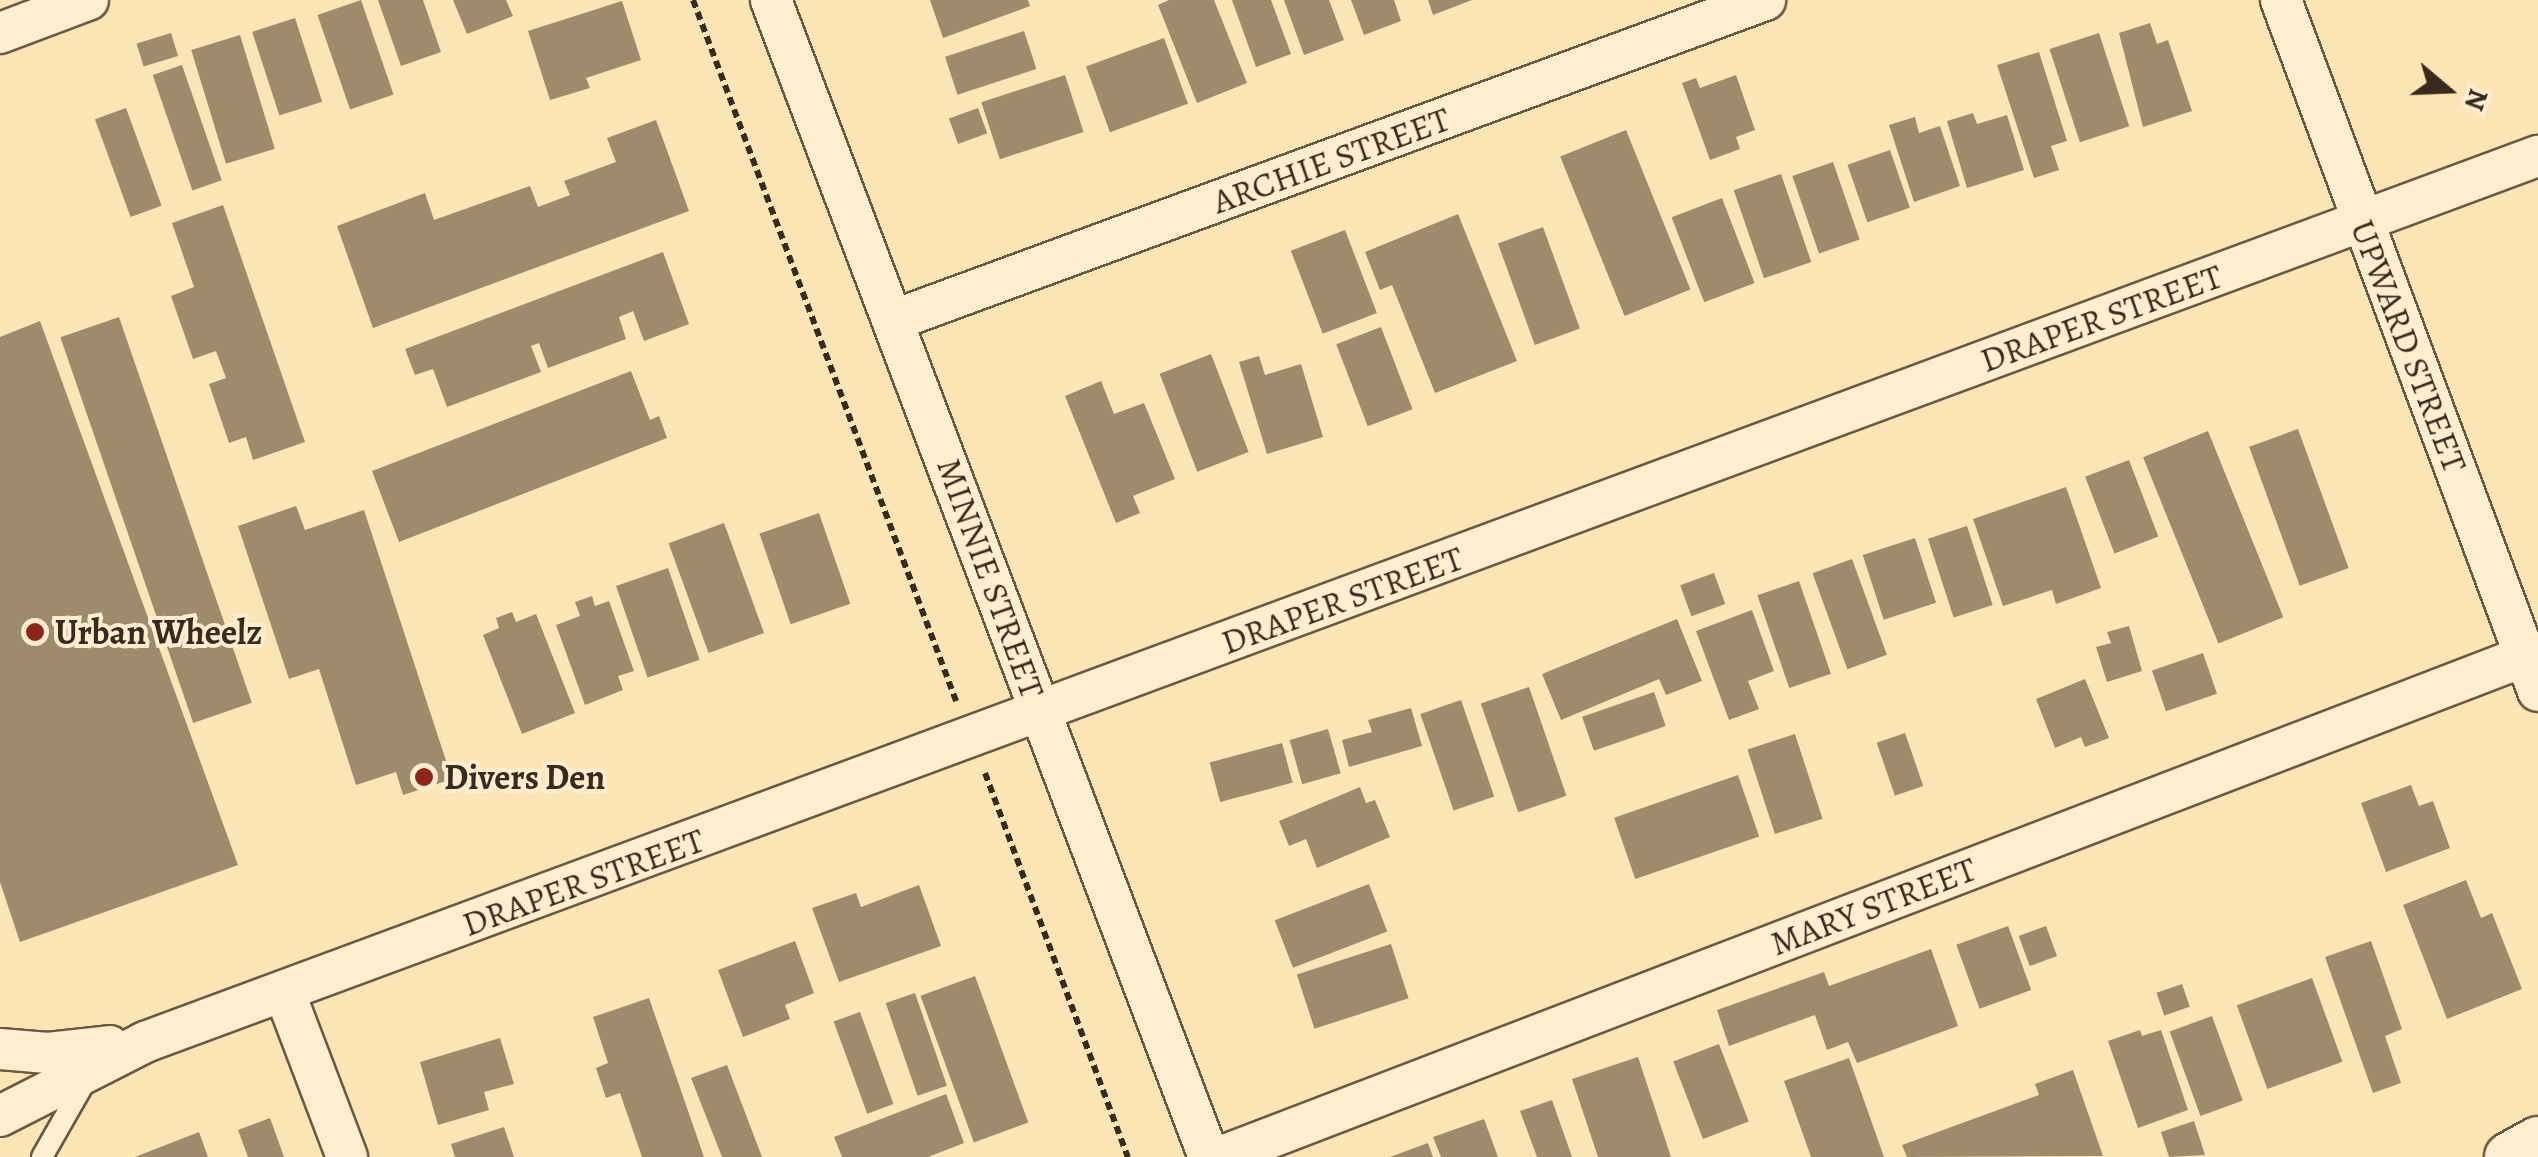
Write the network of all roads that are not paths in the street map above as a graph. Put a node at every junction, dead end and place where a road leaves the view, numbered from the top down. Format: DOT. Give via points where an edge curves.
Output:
graph roads {
  1 [pos="88,0"];
  2 [pos="770,0"];
  3 [pos="1765,0"];
  4 [pos="2281,0"];
  5 [pos="0,33"];
  6 [pos="2538,156"];
  7 [pos="2362,222"];
  8 [pos="896,319"];
  9 [pos="2531,673"];
  10 [pos="1040,712"];
  11 [pos="284,991"];
  12 [pos="145,1042"];
  13 [pos="0,1048"];
  14 [pos="105,1061"];
  15 [pos="0,1116"];
  16 [pos="2538,1141"];
  17 [pos="42,1157"];
  18 [pos="347,1157"];
  19 [pos="1209,1157"];
  20 [pos="1220,1157"];
  21 [pos="2510,1157"];
  1 -- 5 [label="street"];
  2 -- 8 [label="street, MINNIE STREET"];
  3 -- 8 [label="street, ARCHIE STREET"];
  4 -- 7 [label="street, UPWARD STREET"];
  6 -- 7 [label="street, DRAPER STREET"];
  7 -- 9 [label="street, UPWARD STREET"];
  7 -- 10 [label="street, DRAPER STREET"];
  8 -- 10 [label="street, MINNIE STREET"];
  9 -- 20 [label="street, MARY STREET"];
  10 -- 11 [label="street, DRAPER STREET"];
  10 -- 19 [label="street, MINNIE STREET"];
  11 -- 12 [label="street, DRAPER STREET"];
  11 -- 18 [label="street"];
  12 -- 13 [label="street, DRAPER STREET" via="48,1053"];
  12 -- 14 [label="street, DRAPER STREET"];
  14 -- 15 [label="street, DRAPER STREET"];
  14 -- 17 [label="lane" via="79,1089"];
  16 -- 21 [label="street"];
}
